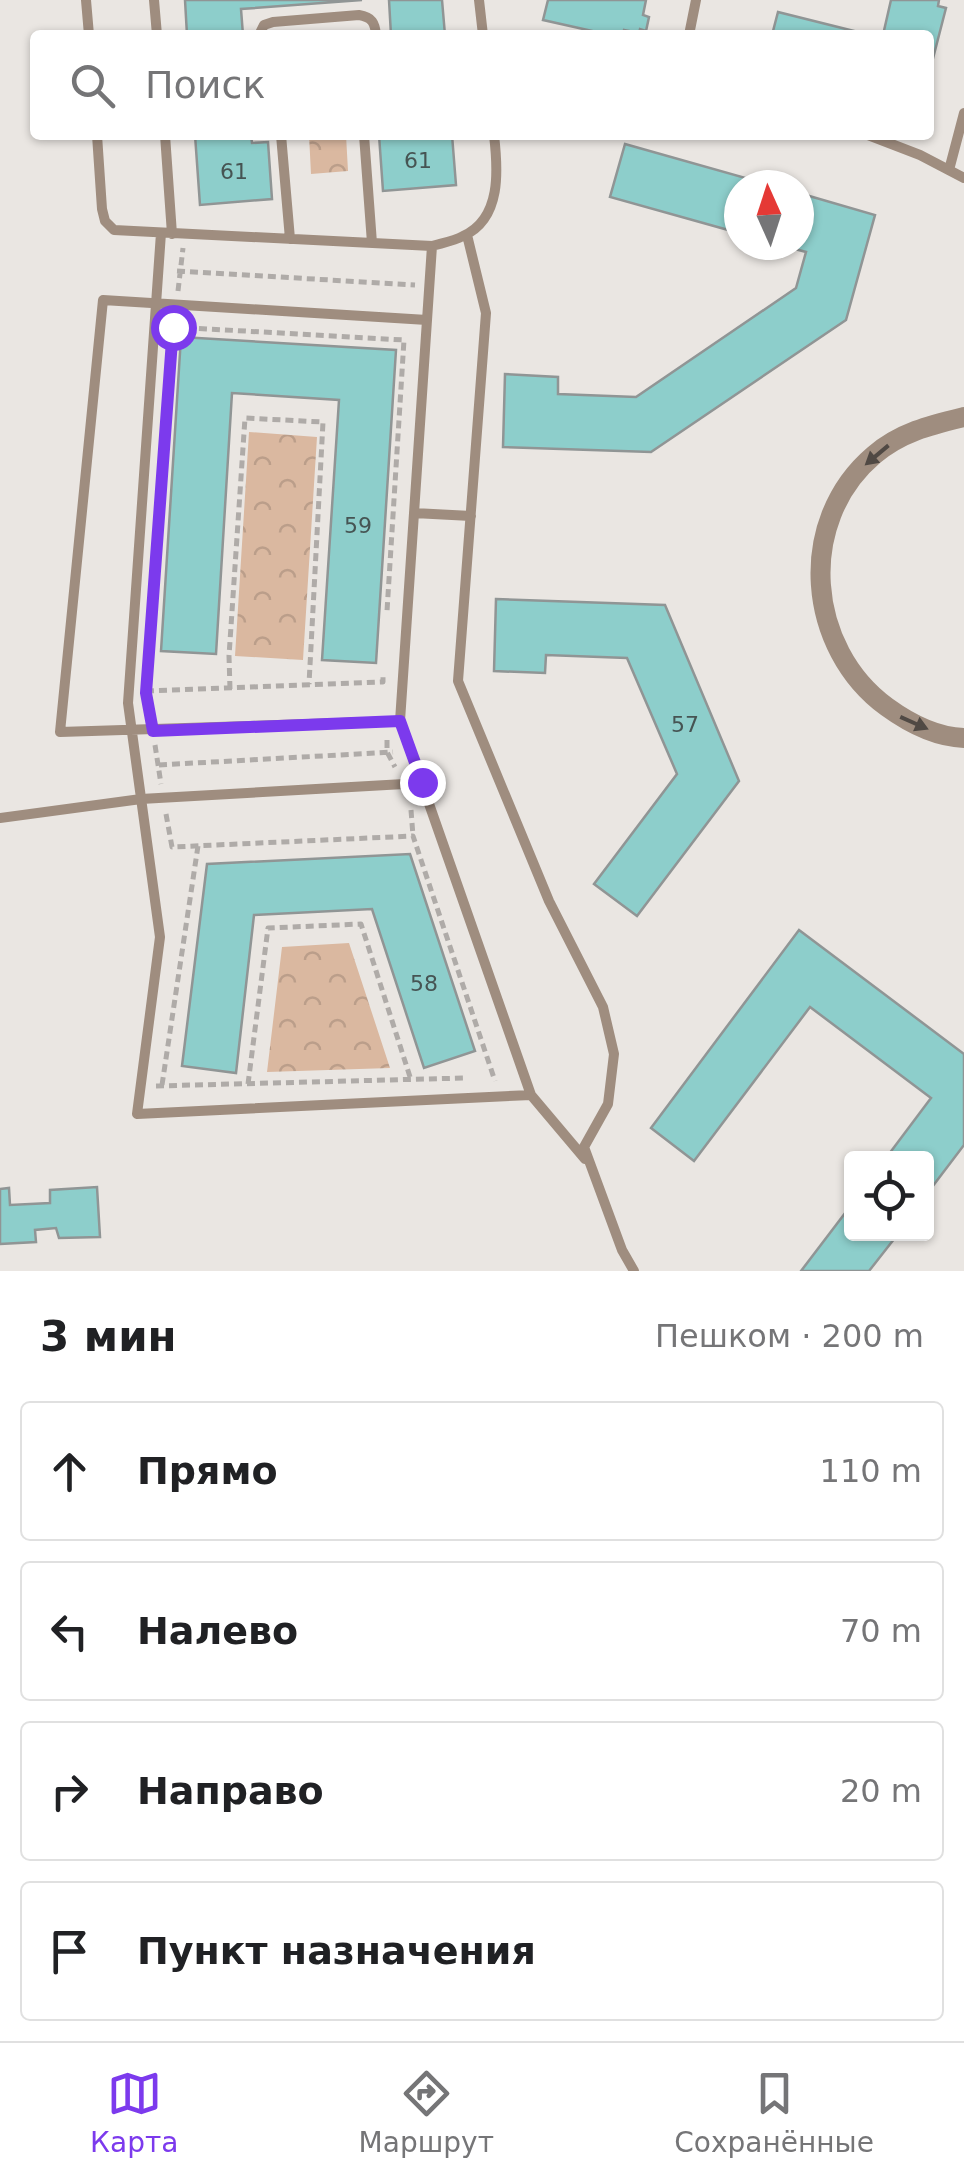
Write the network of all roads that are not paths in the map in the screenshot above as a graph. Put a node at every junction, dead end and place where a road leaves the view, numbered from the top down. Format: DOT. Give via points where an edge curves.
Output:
graph roads {
  1 [pos="86,0"];
  2 [pos="154,0"];
  3 [pos="479,0"];
  4 [pos="696,0"];
  5 [pos="89,30"];
  6 [pos="157,30"];
  7 [pos="261,30"];
  8 [pos="375,30"];
  9 [pos="482,30"];
  10 [pos="689,30"];
  11 [pos="964,113"];
  12 [pos="97,140"];
  13 [pos="165,140"];
  14 [pos="281,140"];
  15 [pos="364,140"];
  16 [pos="495,140"];
  17 [pos="880,140"];
  18 [pos="950,170"];
  19 [pos="964,178"];
  20 [pos="173,234"];
  21 [pos="467,235"];
  22 [pos="290,239"];
  23 [pos="372,243"];
  24 [pos="432,246"];
  25 [pos="156,303"];
  26 [pos="427,320"];
  27 [pos="964,417"];
  28 [pos="414,513"];
  29 [pos="471,516"];
  30 [pos="400,721"];
  31 [pos="132,732"];
  32 [pos="964,738"];
  33 [pos="422,782"];
  34 [pos="141,799"];
  35 [pos="0,818"];
  36 [pos="530,1095"];
  37 [pos="591,1166"];
  38 [pos="634,1271"];
  1 -- 5 [label="lane"];
  2 -- 6 [label="lane"];
  3 -- 9 [label="lane"];
  4 -- 10 [label="lane"];
  7 -- 8 [label="lane" via="273,22 359,15 374,22"];
  11 -- 18 [label="lane"];
  12 -- 20 [label="lane" via="105,220 114,230"];
  13 -- 20 [label="lane"];
  14 -- 22 [label="lane"];
  15 -- 23 [label="lane"];
  16 -- 21 [label="lane" via="499,181 486,214"];
  17 -- 18 [label="lane"];
  18 -- 19 [label="lane"];
  20 -- 22 [label="lane"];
  20 -- 25 [label="lane"];
  21 -- 24 [label="lane"];
  21 -- 29 [label="lane" via="486,313"];
  22 -- 23 [label="lane"];
  23 -- 24 [label="lane"];
  24 -- 26 [label="lane"];
  25 -- 26 [label="lane"];
  25 -- 31 [label="lane" via="128,703"];
  25 -- 31 [label="lane" via="103,300 60,732"];
  26 -- 28 [label="lane"];
  27 -- 32 [label="street, one-way" via="914,428 872,456 838,498 820,550 820,597 834,647 865,691 910,724"];
  28 -- 29 [label="lane"];
  28 -- 30 [label="lane"];
  29 -- 37 [label="lane" via="458,681 549,901 603,1007 614,1054 608,1104 584,1147"];
  30 -- 31 [label="lane"];
  30 -- 33 [label="lane"];
  31 -- 34 [label="lane"];
  33 -- 34 [label="lane"];
  33 -- 36 [label="lane"];
  34 -- 35 [label="lane"];
  34 -- 36 [label="lane" via="160,937 137,1114"];
  36 -- 37 [label="lane"];
  37 -- 38 [label="lane"];
}
